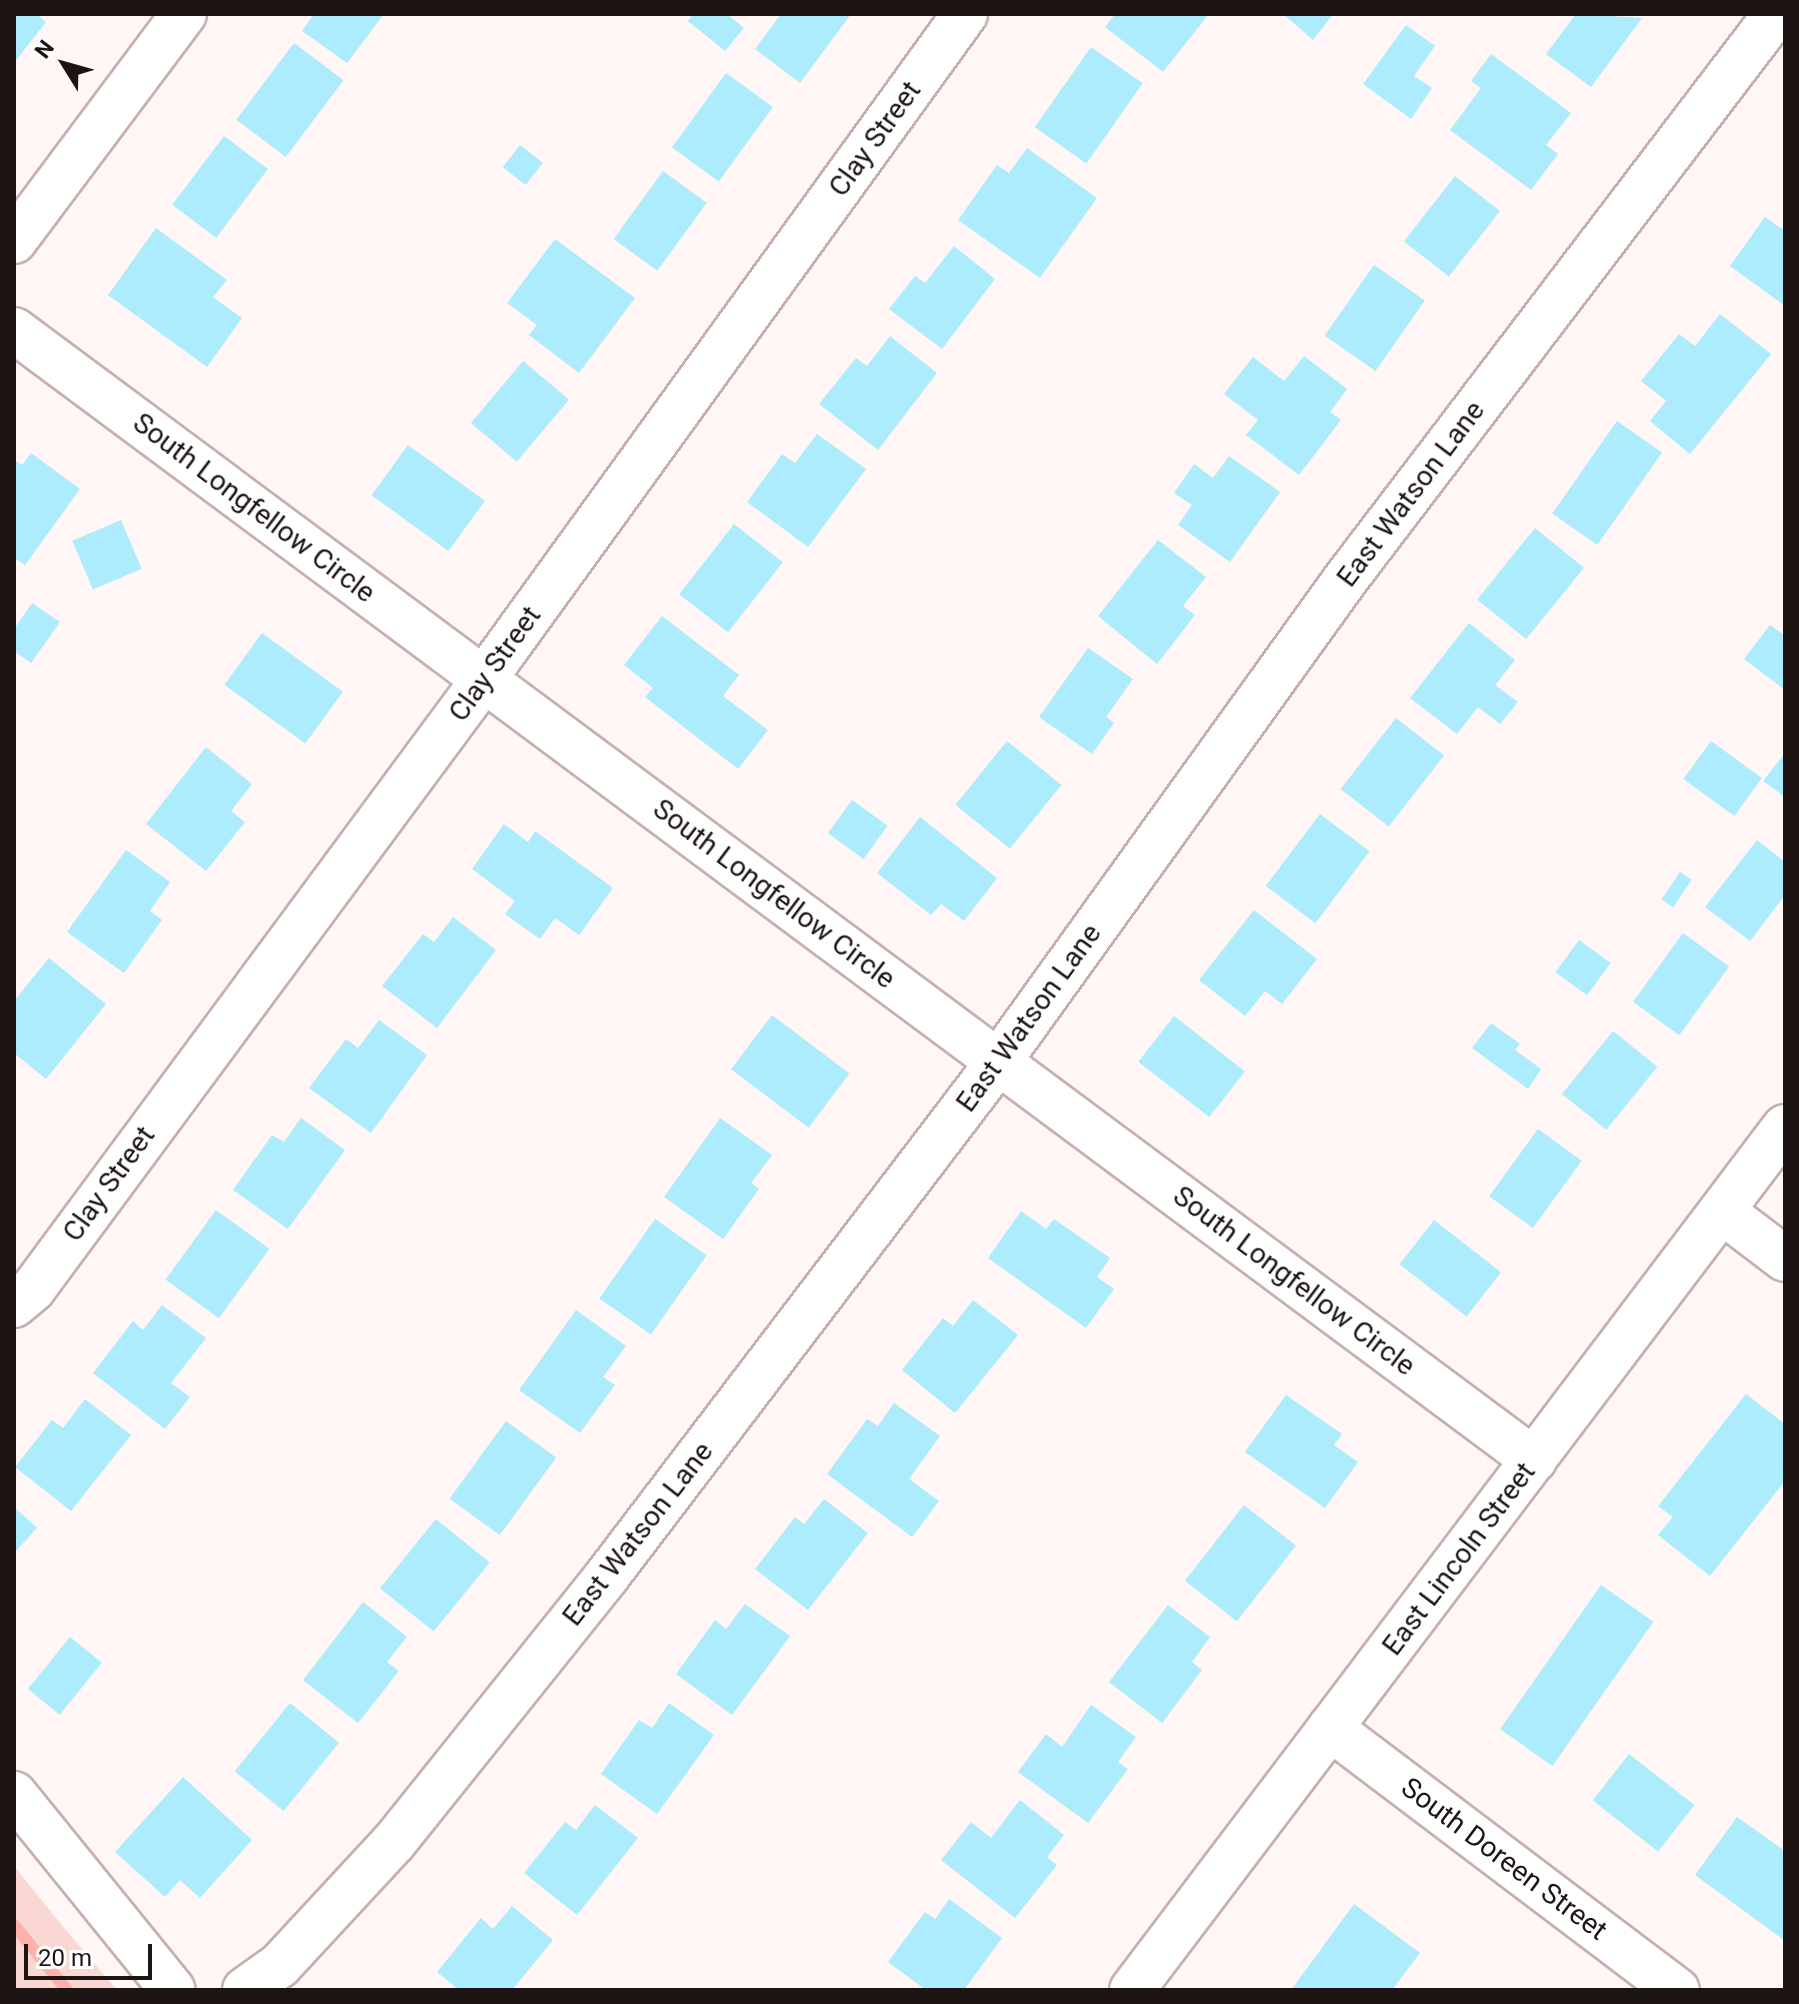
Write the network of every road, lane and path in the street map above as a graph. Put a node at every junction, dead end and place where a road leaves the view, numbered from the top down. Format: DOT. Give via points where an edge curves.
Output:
graph roads {
  1 [pos="184,14"];
  2 [pos="965,14"];
  3 [pos="1776,14"];
  4 [pos="14,241"];
  5 [pos="14,330"];
  6 [pos="484,679"];
  7 [pos="999,1061"];
  8 [pos="1785,1127"];
  9 [pos="1722,1211"];
  10 [pos="1785,1259"];
  11 [pos="14,1305"];
  12 [pos="1534,1460"];
  13 [pos="1330,1728"];
  14 [pos="14,1794"];
  15 [pos="173,1990"];
  16 [pos="245,1990"];
  17 [pos="1132,1990"];
  18 [pos="1677,1990"];
  1 -- 4 [label="street"];
  2 -- 6 [label="street, Clay Street"];
  3 -- 7 [label="street, East Watson Lane" via="1345,580"];
  5 -- 6 [label="street, South Longfellow Circle"];
  6 -- 7 [label="street, South Longfellow Circle"];
  6 -- 11 [label="street, Clay Street" via="33,1289"];
  7 -- 12 [label="street, South Longfellow Circle"];
  7 -- 16 [label="street, East Watson Lane" via="607,1576 394,1842 280,1965"];
  8 -- 9 [label="street, East Lincoln Street"];
  9 -- 10 [label="street"];
  9 -- 12 [label="street, East Lincoln Street"];
  12 -- 13 [label="street, East Lincoln Street"];
  13 -- 17 [label="street, East Lincoln Street"];
  13 -- 18 [label="street, South Doreen Street"];
  14 -- 15 [label="street"];
}
